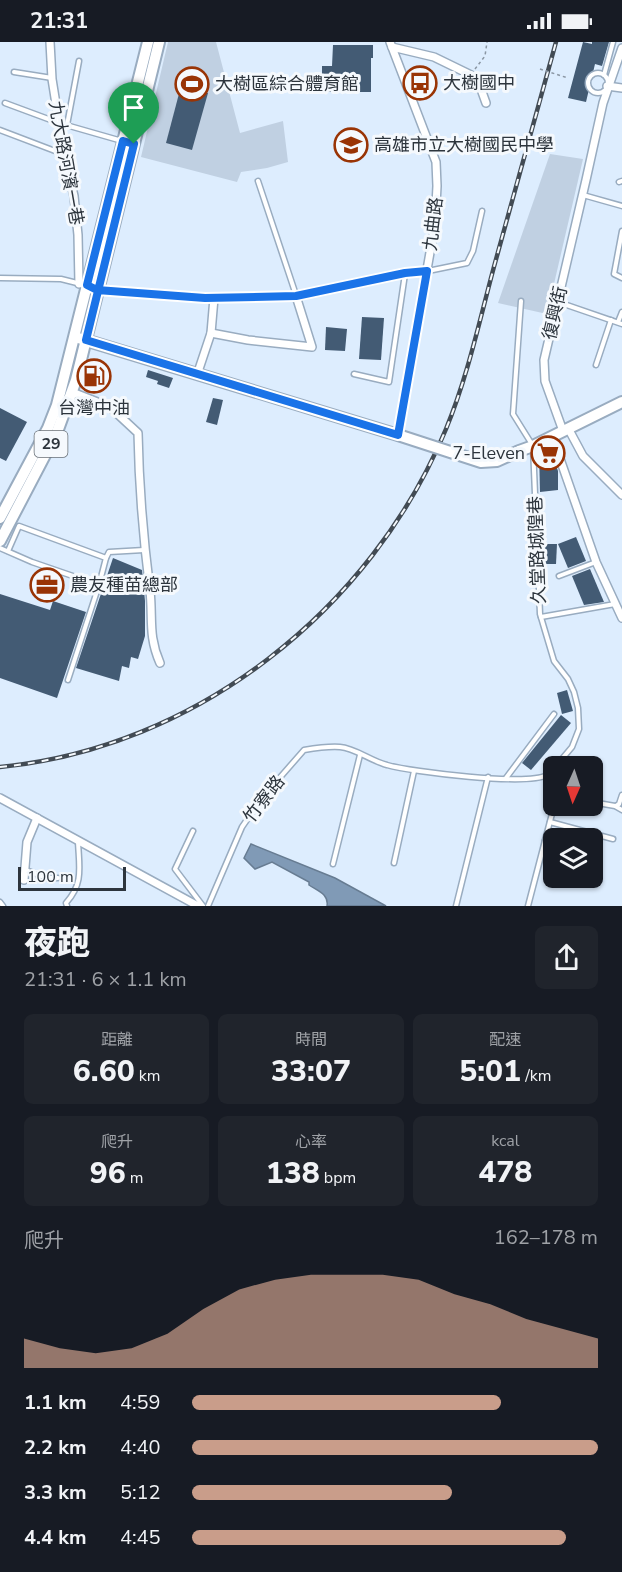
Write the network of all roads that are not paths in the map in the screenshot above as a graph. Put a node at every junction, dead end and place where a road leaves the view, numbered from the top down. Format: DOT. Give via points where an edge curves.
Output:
graph roads {
  1 [pos="50,42"];
  2 [pos="148,42"];
  3 [pos="159,42"];
  4 [pos="613,42"];
  5 [pos="391,45"];
  6 [pos="622,48"];
  7 [pos="79,61"];
  8 [pos="14,72"];
  9 [pos="604,75"];
  10 [pos="52,78"];
  11 [pos="607,86"];
  12 [pos="622,88"];
  13 [pos="5,103"];
  14 [pos="486,103"];
  15 [pos="63,124"];
  16 [pos="0,130"];
  17 [pos="128,142"];
  18 [pos="64,154"];
  19 [pos="258,181"];
  20 [pos="583,195"];
  21 [pos="622,206"];
  22 [pos="482,211"];
  23 [pos="622,231"];
  24 [pos="427,271"];
  25 [pos="405,273"];
  26 [pos="0,278"];
  27 [pos="622,278"];
  28 [pos="88,286"];
  29 [pos="296,296"];
  30 [pos="214,298"];
  31 [pos="521,301"];
  32 [pos="558,302"];
  33 [pos="622,312"];
  34 [pos="611,320"];
  35 [pos="620,323"];
  36 [pos="211,333"];
  37 [pos="80,339"];
  38 [pos="596,365"];
  39 [pos="354,374"];
  40 [pos="197,375"];
  41 [pos="72,392"];
  42 [pos="622,402"];
  43 [pos="566,429"];
  44 [pos="398,435"];
  45 [pos="552,436"];
  46 [pos="47,440"];
  47 [pos="533,446"];
  48 [pos="622,495"];
  49 [pos="0,518"];
  50 [pos="0,541"];
  51 [pos="0,548"];
  52 [pos="144,550"];
  53 [pos="8,551"];
  54 [pos="106,558"];
  55 [pos="596,562"];
  56 [pos="559,576"];
  57 [pos="99,585"];
  58 [pos="616,604"];
  59 [pos="542,617"];
  60 [pos="622,618"];
  61 [pos="160,663"];
  62 [pos="69,680"];
  63 [pos="555,714"];
  64 [pos="360,755"];
  65 [pos="565,756"];
  66 [pos="414,771"];
  67 [pos="543,776"];
  68 [pos="488,777"];
  69 [pos="505,778"];
  70 [pos="622,795"];
  71 [pos="0,798"];
  72 [pos="603,804"];
  73 [pos="615,806"];
  74 [pos="622,810"];
  75 [pos="552,816"];
  76 [pos="37,818"];
  77 [pos="550,822"];
  78 [pos="548,828"];
  79 [pos="193,831"];
  80 [pos="614,839"];
  81 [pos="78,840"];
  82 [pos="543,848"];
  83 [pos="393,863"];
  84 [pos="333,864"];
  85 [pos="26,870"];
  86 [pos="58,878"];
  87 [pos="24,880"];
  88 [pos="0,902"];
  89 [pos="3,906"];
  90 [pos="67,906"];
  91 [pos="201,906"];
  92 [pos="208,906"];
  93 [pos="456,906"];
  94 [pos="528,906"];
  1 -- 10 [label="street, 九大路河濱一巷"];
  2 -- 17 [label="main road, 29"];
  3 -- 17 [label="main road, 29"];
  4 -- 9 [label="lane"];
  5 -- 14 [label="street" via="434,57 471,75"];
  5 -- 24 [label="street, 九曲路" via="436,162 435,224"];
  6 -- 11 [label="street, 復興街"];
  7 -- 15 [label="lane"];
  8 -- 10 [label="lane"];
  9 -- 11 [label="lane"];
  9 -- 11 [label="lane" via="592,75 588,86 597,93"];
  10 -- 15 [label="street, 九大路河濱一巷"];
  11 -- 12 [label="street"];
  11 -- 20 [label="street, 復興街"];
  13 -- 15 [label="lane"];
  15 -- 17 [label="lane"];
  15 -- 18 [label="street, 九大路河濱一巷"];
  16 -- 18 [label="lane"];
  17 -- 28 [label="main road, 29"];
  18 -- 28 [label="street, 九大路河濱一巷"];
  19 -- 29 [label="lane"];
  20 -- 21 [label="lane"];
  20 -- 32 [label="street, 復興街"];
  22 -- 24 [label="lane" via="467,263"];
  23 -- 27 [label="lane" via="614,274"];
  24 -- 25 [label="street"];
  24 -- 44 [label="street, 九曲路"];
  25 -- 29 [label="street"];
  25 -- 39 [label="lane" via="389,382"];
  26 -- 28 [label="lane" via="61,279"];
  28 -- 30 [label="street"];
  28 -- 37 [label="main road, 29"];
  29 -- 30 [label="street"];
  29 -- 36 [label="street" via="312,347"];
  30 -- 36 [label="street"];
  31 -- 47 [label="lane" via="513,414"];
  32 -- 34 [label="lane"];
  32 -- 43 [label="street, 復興街" via="544,360 545,381"];
  33 -- 35 [label="lane"];
  34 -- 35 [label="lane"];
  34 -- 38 [label="lane"];
  36 -- 40 [label="street"];
  37 -- 40 [label="main road"];
  37 -- 41 [label="main road, 29"];
  37 -- 46 [label="main road, 29"];
  40 -- 44 [label="main road"];
  41 -- 46 [label="main road, 29"];
  41 -- 52 [label="street" via="110,406 138,433"];
  42 -- 43 [label="main road"];
  43 -- 45 [label="main road"];
  43 -- 48 [label="street, 復興街" via="583,456"];
  44 -- 47 [label="main road, bridge" via="481,462 497,461"];
  45 -- 47 [label="main road"];
  45 -- 55 [label="street"];
  46 -- 49 [label="main road, 29"];
  46 -- 50 [label="main road, 29"];
  47 -- 59 [label="lane, 久堂路城隍巷"];
  51 -- 53 [label="lane"];
  52 -- 54 [label="lane" via="109,552"];
  52 -- 61 [label="street" via="150,630"];
  53 -- 54 [label="lane" via="19,526"];
  53 -- 57 [label="lane"];
  54 -- 57 [label="lane"];
  55 -- 56 [label="lane"];
  55 -- 58 [label="street"];
  57 -- 62 [label="lane"];
  58 -- 59 [label="lane, 久堂路城隍巷"];
  58 -- 60 [label="street"];
  59 -- 65 [label="lane, 久堂路城隍巷" via="554,661 568,679 578,708 579,729"];
  63 -- 69 [label="lane"];
  64 -- 66 [label="lane, 竹寮路"];
  64 -- 84 [label="lane"];
  64 -- 92 [label="lane, 竹寮路" via="340,747 304,750 242,826"];
  66 -- 68 [label="lane, 竹寮路"];
  66 -- 83 [label="lane"];
  67 -- 69 [label="lane, 久堂路城隍巷"];
  68 -- 69 [label="lane, 久堂路城隍巷"];
  68 -- 93 [label="lane"];
  70 -- 73 [label="lane"];
  71 -- 76 [label="street"];
  72 -- 73 [label="lane"];
  73 -- 74 [label="lane"];
  75 -- 77 [label="lane"];
  76 -- 81 [label="street"];
  76 -- 85 [label="street" via="27,842"];
  77 -- 78 [label="lane"];
  77 -- 80 [label="lane"];
  79 -- 91 [label="lane" via="175,869"];
  81 -- 90 [label="lane" via="79,884"];
  81 -- 91 [label="street"];
  82 -- 94 [label="lane"];
  85 -- 86 [label="lane"];
  85 -- 87 [label="street"];
  88 -- 89 [label="lane"];
}
